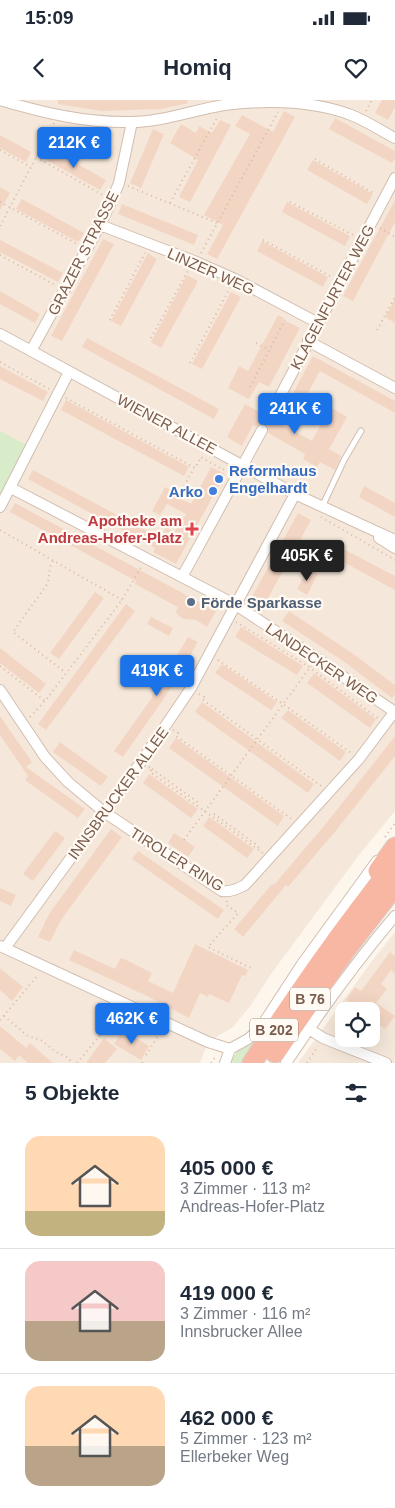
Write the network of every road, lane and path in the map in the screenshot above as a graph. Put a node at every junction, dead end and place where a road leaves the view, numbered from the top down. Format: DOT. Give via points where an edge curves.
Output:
graph roads {
  1 [pos="0,100"];
  2 [pos="372,100"];
  3 [pos="284,102"];
  4 [pos="224,105"];
  5 [pos="58,116"];
  6 [pos="361,120"];
  7 [pos="132,122"];
  8 [pos="395,138"];
  9 [pos="0,150"];
  10 [pos="36,157"];
  11 [pos="315,159"];
  12 [pos="31,167"];
  13 [pos="395,178"];
  14 [pos="119,182"];
  15 [pos="375,194"];
  16 [pos="112,200"];
  17 [pos="0,202"];
  18 [pos="290,202"];
  19 [pos="170,203"];
  20 [pos="10,208"];
  21 [pos="217,223"];
  22 [pos="371,224"];
  23 [pos="100,225"];
  24 [pos="0,226"];
  25 [pos="353,235"];
  26 [pos="395,237"];
  27 [pos="264,240"];
  28 [pos="150,244"];
  29 [pos="87,250"];
  30 [pos="0,255"];
  31 [pos="194,261"];
  32 [pos="235,279"];
  33 [pos="340,281"];
  34 [pos="65,290"];
  35 [pos="395,297"];
  36 [pos="110,320"];
  37 [pos="285,320"];
  38 [pos="318,323"];
  39 [pos="377,330"];
  40 [pos="0,334"];
  41 [pos="151,338"];
  42 [pos="308,341"];
  43 [pos="256,343"];
  44 [pos="269,350"];
  45 [pos="31,351"];
  46 [pos="0,362"];
  47 [pos="190,363"];
  48 [pos="69,372"];
  49 [pos="250,387"];
  50 [pos="395,388"];
  51 [pos="58,394"];
  52 [pos="269,418"];
  53 [pos="262,430"];
  54 [pos="361,431"];
  55 [pos="230,457"];
  56 [pos="244,465"];
  57 [pos="195,468"];
  58 [pos="11,488"];
  59 [pos="295,494"];
  60 [pos="178,499"];
  61 [pos="322,507"];
  62 [pos="0,508"];
  63 [pos="362,525"];
  64 [pos="0,530"];
  65 [pos="395,540"];
  66 [pos="395,548"];
  67 [pos="146,558"];
  68 [pos="53,561"];
  69 [pos="182,577"];
  70 [pos="122,600"];
  71 [pos="236,605"];
  72 [pos="229,618"];
  73 [pos="209,654"];
  74 [pos="316,658"];
  75 [pos="0,666"];
  76 [pos="309,667"];
  77 [pos="66,673"];
  78 [pos="191,688"];
  79 [pos="0,690"];
  80 [pos="45,701"];
  81 [pos="283,704"];
  82 [pos="395,712"];
  83 [pos="387,723"];
  84 [pos="24,724"];
  85 [pos="166,726"];
  86 [pos="257,740"];
  87 [pos="359,759"];
  88 [pos="141,762"];
  89 [pos="152,769"];
  90 [pos="231,775"];
  91 [pos="329,792"];
  92 [pos="199,804"];
  93 [pos="104,812"];
  94 [pos="205,812"];
  95 [pos="214,814"];
  96 [pos="300,824"];
  97 [pos="395,836"];
  98 [pos="184,840"];
  99 [pos="395,847"];
  100 [pos="266,855"];
  101 [pos="395,864"];
  102 [pos="395,886"];
  103 [pos="227,891"];
  104 [pos="395,902"];
  105 [pos="395,916"];
  106 [pos="349,922"];
  107 [pos="2,947"];
  108 [pos="345,951"];
  109 [pos="45,967"];
  110 [pos="253,969"];
  111 [pos="296,997"];
  112 [pos="122,1003"];
  113 [pos="4,1016"];
  114 [pos="0,1020"];
  115 [pos="166,1023"];
  116 [pos="309,1029"];
  117 [pos="323,1038"];
  118 [pos="230,1049"];
  119 [pos="146,1055"];
  120 [pos="144,1060"];
  121 [pos="371,1060"];
  122 [pos="75,1063"];
  123 [pos="142,1063"];
  124 [pos="225,1063"];
  125 [pos="252,1063"];
  126 [pos="268,1063"];
  127 [pos="286,1063"];
  128 [pos="308,1063"];
  129 [pos="386,1063"];
  1 -- 5 [label="street"];
  2 -- 6 [label="path"];
  3 -- 4 [label="street"];
  3 -- 6 [label="street" via="314,104"];
  3 -- 21 [label="path"];
  4 -- 7 [label="street"];
  4 -- 19 [label="path"];
  5 -- 7 [label="street"];
  5 -- 10 [label="path"];
  6 -- 8 [label="street"];
  7 -- 14 [label="street, GRAZER STRASSE"];
  9 -- 12 [label="path"];
  10 -- 12 [label="path"];
  10 -- 16 [label="path"];
  11 -- 15 [label="path"];
  12 -- 20 [label="path"];
  13 -- 22 [label="street, KLAGENFURTER WEG"];
  14 -- 16 [label="street, GRAZER STRASSE"];
  14 -- 19 [label="path"];
  16 -- 23 [label="street, GRAZER STRASSE"];
  17 -- 20 [label="path"];
  18 -- 25 [label="path"];
  19 -- 21 [label="path"];
  20 -- 24 [label="path"];
  20 -- 29 [label="path"];
  21 -- 31 [label="path"];
  22 -- 26 [label="path"];
  22 -- 33 [label="street, KLAGENFURTER WEG"];
  23 -- 28 [label="street, LINZER WEG"];
  23 -- 29 [label="street, GRAZER STRASSE"];
  27 -- 33 [label="path"];
  28 -- 31 [label="street, LINZER WEG"];
  28 -- 36 [label="path"];
  29 -- 34 [label="street, GRAZER STRASSE"];
  30 -- 34 [label="path"];
  31 -- 32 [label="street, LINZER WEG"];
  31 -- 41 [label="path"];
  32 -- 38 [label="street, LINZER WEG"];
  32 -- 47 [label="path"];
  33 -- 38 [label="street, KLAGENFURTER WEG"];
  34 -- 45 [label="street, GRAZER STRASSE"];
  35 -- 39 [label="path"];
  37 -- 44 [label="path"];
  38 -- 42 [label="street, KLAGENFURTER WEG"];
  40 -- 45 [label="street, WIENER ALLEE"];
  42 -- 50 [label="street"];
  42 -- 52 [label="street, KLAGENFURTER WEG"];
  43 -- 44 [label="path"];
  44 -- 49 [label="path"];
  45 -- 48 [label="street, WIENER ALLEE"];
  46 -- 51 [label="path"];
  48 -- 51 [label="street"];
  48 -- 55 [label="street, WIENER ALLEE"];
  51 -- 57 [label="path"];
  51 -- 58 [label="street"];
  53 -- 56 [label="street"];
  54 -- 61 [label="lane"];
  55 -- 56 [label="street, WIENER ALLEE"];
  55 -- 57 [label="path" via="223,470 201,457"];
  56 -- 59 [label="street, WIENER ALLEE"];
  56 -- 69 [label="street"];
  57 -- 60 [label="path"];
  58 -- 62 [label="street"];
  58 -- 67 [label="street, LANDECKER WEG"];
  59 -- 61 [label="street, WIENER ALLEE"];
  59 -- 71 [label="street, INNSBRUCKER ALLEE"];
  61 -- 63 [label="street, WIENER ALLEE"];
  63 -- 65 [label="street, WIENER ALLEE"];
  63 -- 66 [label="street, WIENER ALLEE"];
  64 -- 68 [label="path"];
  67 -- 69 [label="street, LANDECKER WEG"];
  67 -- 70 [label="path"];
  68 -- 70 [label="path"];
  68 -- 77 [label="path" via="48,583 13,632"];
  69 -- 71 [label="street, LANDECKER WEG"];
  70 -- 77 [label="path"];
  71 -- 72 [label="street, INNSBRUCKER ALLEE"];
  71 -- 74 [label="street, LANDECKER WEG"];
  72 -- 73 [label="street, INNSBRUCKER ALLEE"];
  72 -- 76 [label="path"];
  73 -- 78 [label="street, INNSBRUCKER ALLEE"];
  73 -- 81 [label="path"];
  74 -- 76 [label="path"];
  74 -- 82 [label="street, LANDECKER WEG"];
  75 -- 80 [label="path"];
  76 -- 81 [label="path"];
  76 -- 83 [label="path"];
  77 -- 80 [label="path"];
  78 -- 85 [label="street, INNSBRUCKER ALLEE"];
  78 -- 86 [label="path" via="204,697 202,700"];
  79 -- 84 [label="street, TIROLER RING"];
  80 -- 84 [label="path"];
  81 -- 86 [label="path"];
  81 -- 87 [label="path"];
  82 -- 83 [label="street, TIROLER RING"];
  83 -- 87 [label="street, TIROLER RING"];
  84 -- 93 [label="street, TIROLER RING" via="45,757 68,782"];
  85 -- 88 [label="street, INNSBRUCKER ALLEE"];
  85 -- 90 [label="path"];
  86 -- 90 [label="path"];
  86 -- 91 [label="path"];
  87 -- 91 [label="street, TIROLER RING"];
  88 -- 89 [label="path"];
  88 -- 93 [label="street, INNSBRUCKER ALLEE"];
  89 -- 92 [label="path"];
  89 -- 94 [label="path" via="150,772"];
  90 -- 94 [label="path"];
  90 -- 96 [label="path"];
  91 -- 96 [label="street, TIROLER RING"];
  93 -- 103 [label="street, TIROLER RING" via="222,891"];
  93 -- 107 [label="street, INNSBRUCKER ALLEE"];
  94 -- 98 [label="path"];
  94 -- 100 [label="path"];
  95 -- 100 [label="path"];
  96 -- 100 [label="street, TIROLER RING"];
  97 -- 118 [label="street" via="302,964 260,1030"];
  99 -- 106 [label="highway" via="364,890"];
  100 -- 103 [label="street, TIROLER RING" via="244,885"];
  101 -- 106 [label="highway, B 76"];
  102 -- 108 [label="highway, B 76"];
  103 -- 110 [label="path" via="226,905 238,913 208,947"];
  104 -- 108 [label="highway" via="368,934"];
  105 -- 116 [label="street" via="357,961"];
  106 -- 111 [label="highway, B 76"];
  107 -- 109 [label="street"];
  108 -- 126 [label="highway, B 76"];
  109 -- 112 [label="street"];
  109 -- 113 [label="path"];
  111 -- 125 [label="highway, B 202"];
  112 -- 115 [label="street"];
  112 -- 122 [label="path" via="116,1016"];
  113 -- 114 [label="path"];
  113 -- 122 [label="path" via="28,1036 40,1040"];
  115 -- 118 [label="street"];
  115 -- 119 [label="path"];
  116 -- 117 [label="street"];
  116 -- 127 [label="street"];
  117 -- 121 [label="street"];
  117 -- 128 [label="path"];
  118 -- 124 [label="street"];
  120 -- 123 [label="path"];
  121 -- 129 [label="street"];
}
